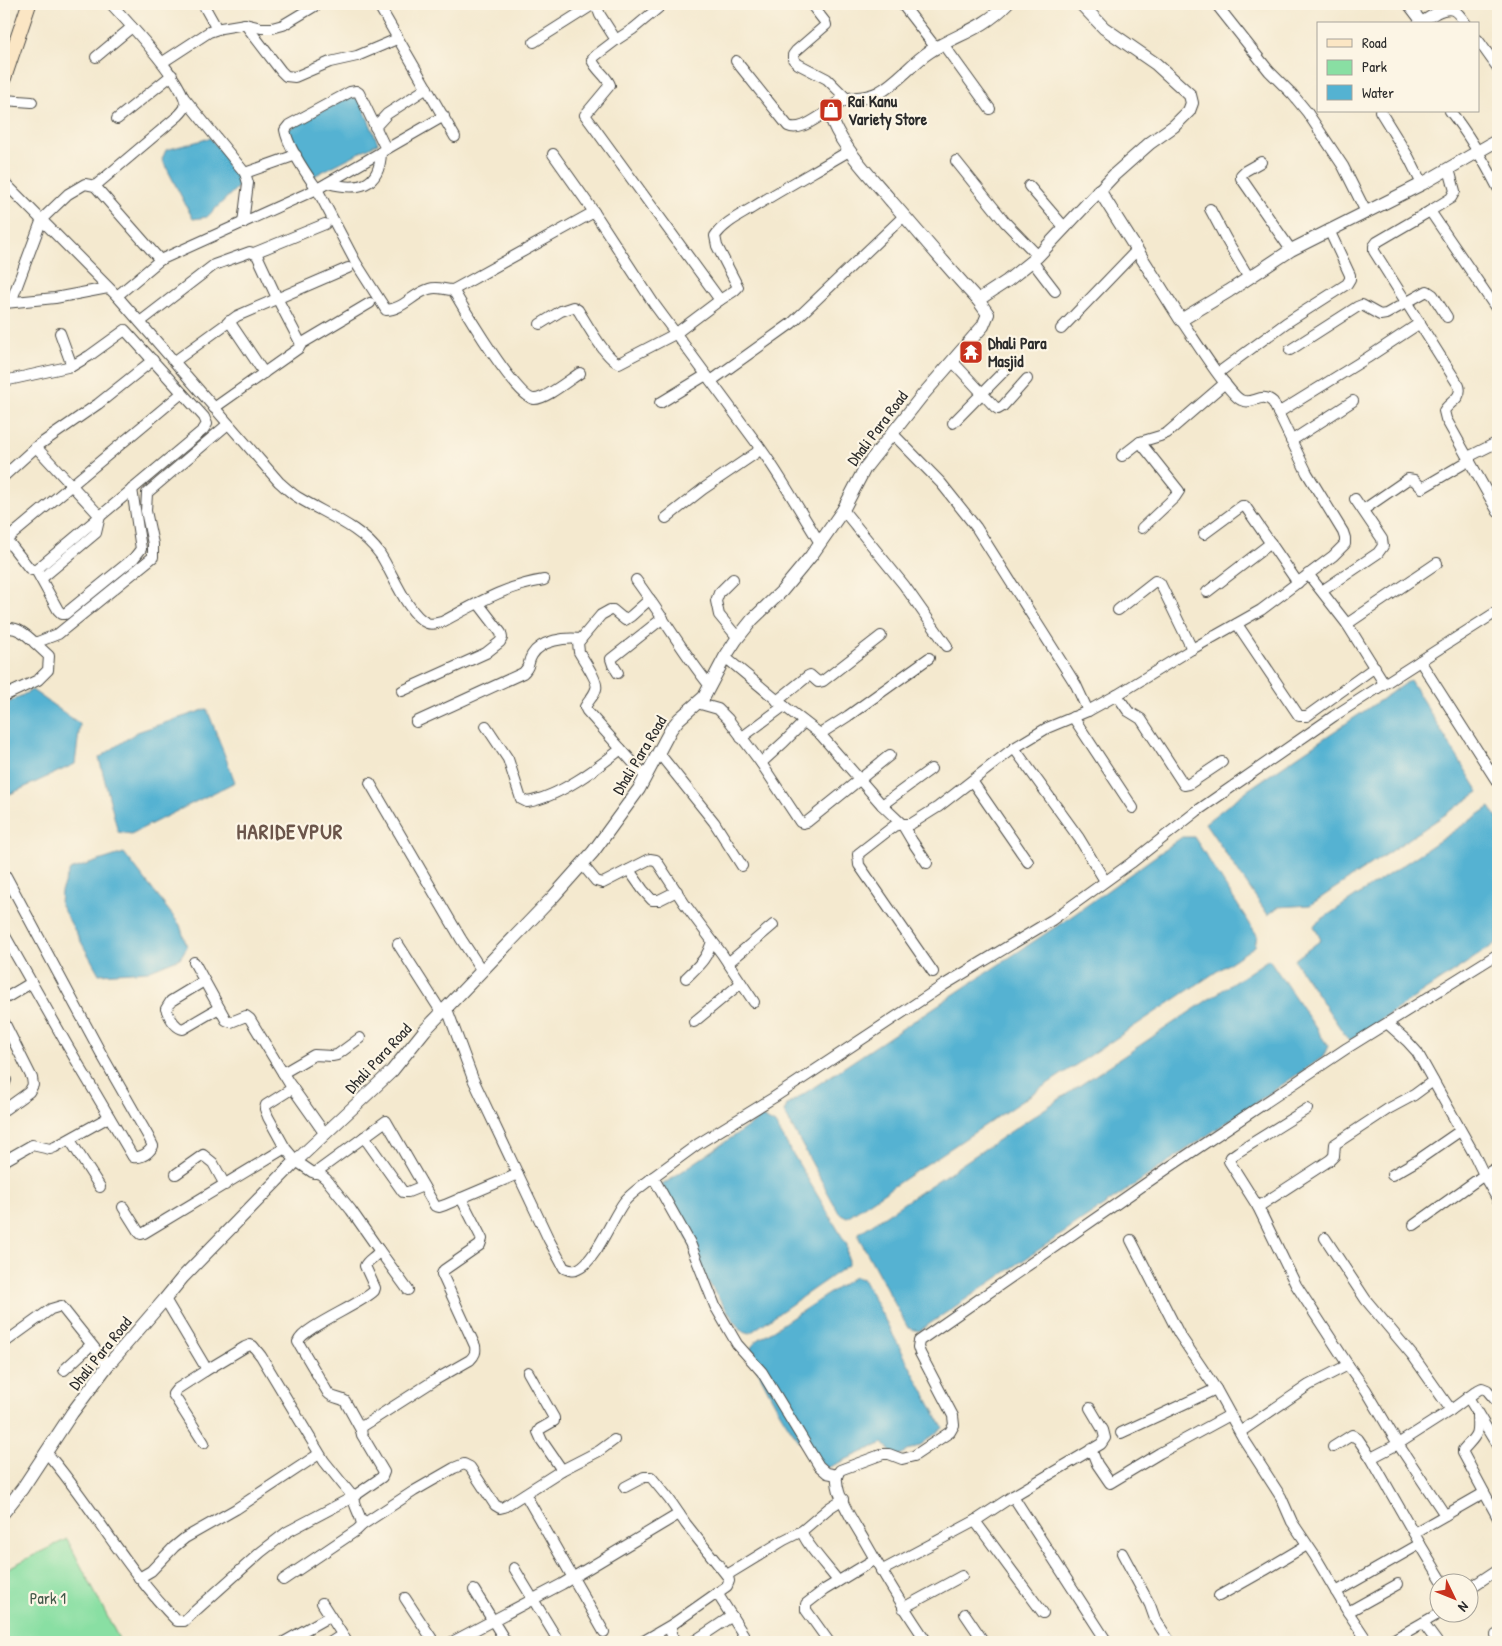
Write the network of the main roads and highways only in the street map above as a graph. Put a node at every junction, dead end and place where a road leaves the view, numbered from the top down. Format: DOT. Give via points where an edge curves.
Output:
graph roads {
  1 [pos="29,4"];
  2 [pos="4,78"];
  1 -- 2 [label="main road"];
}
